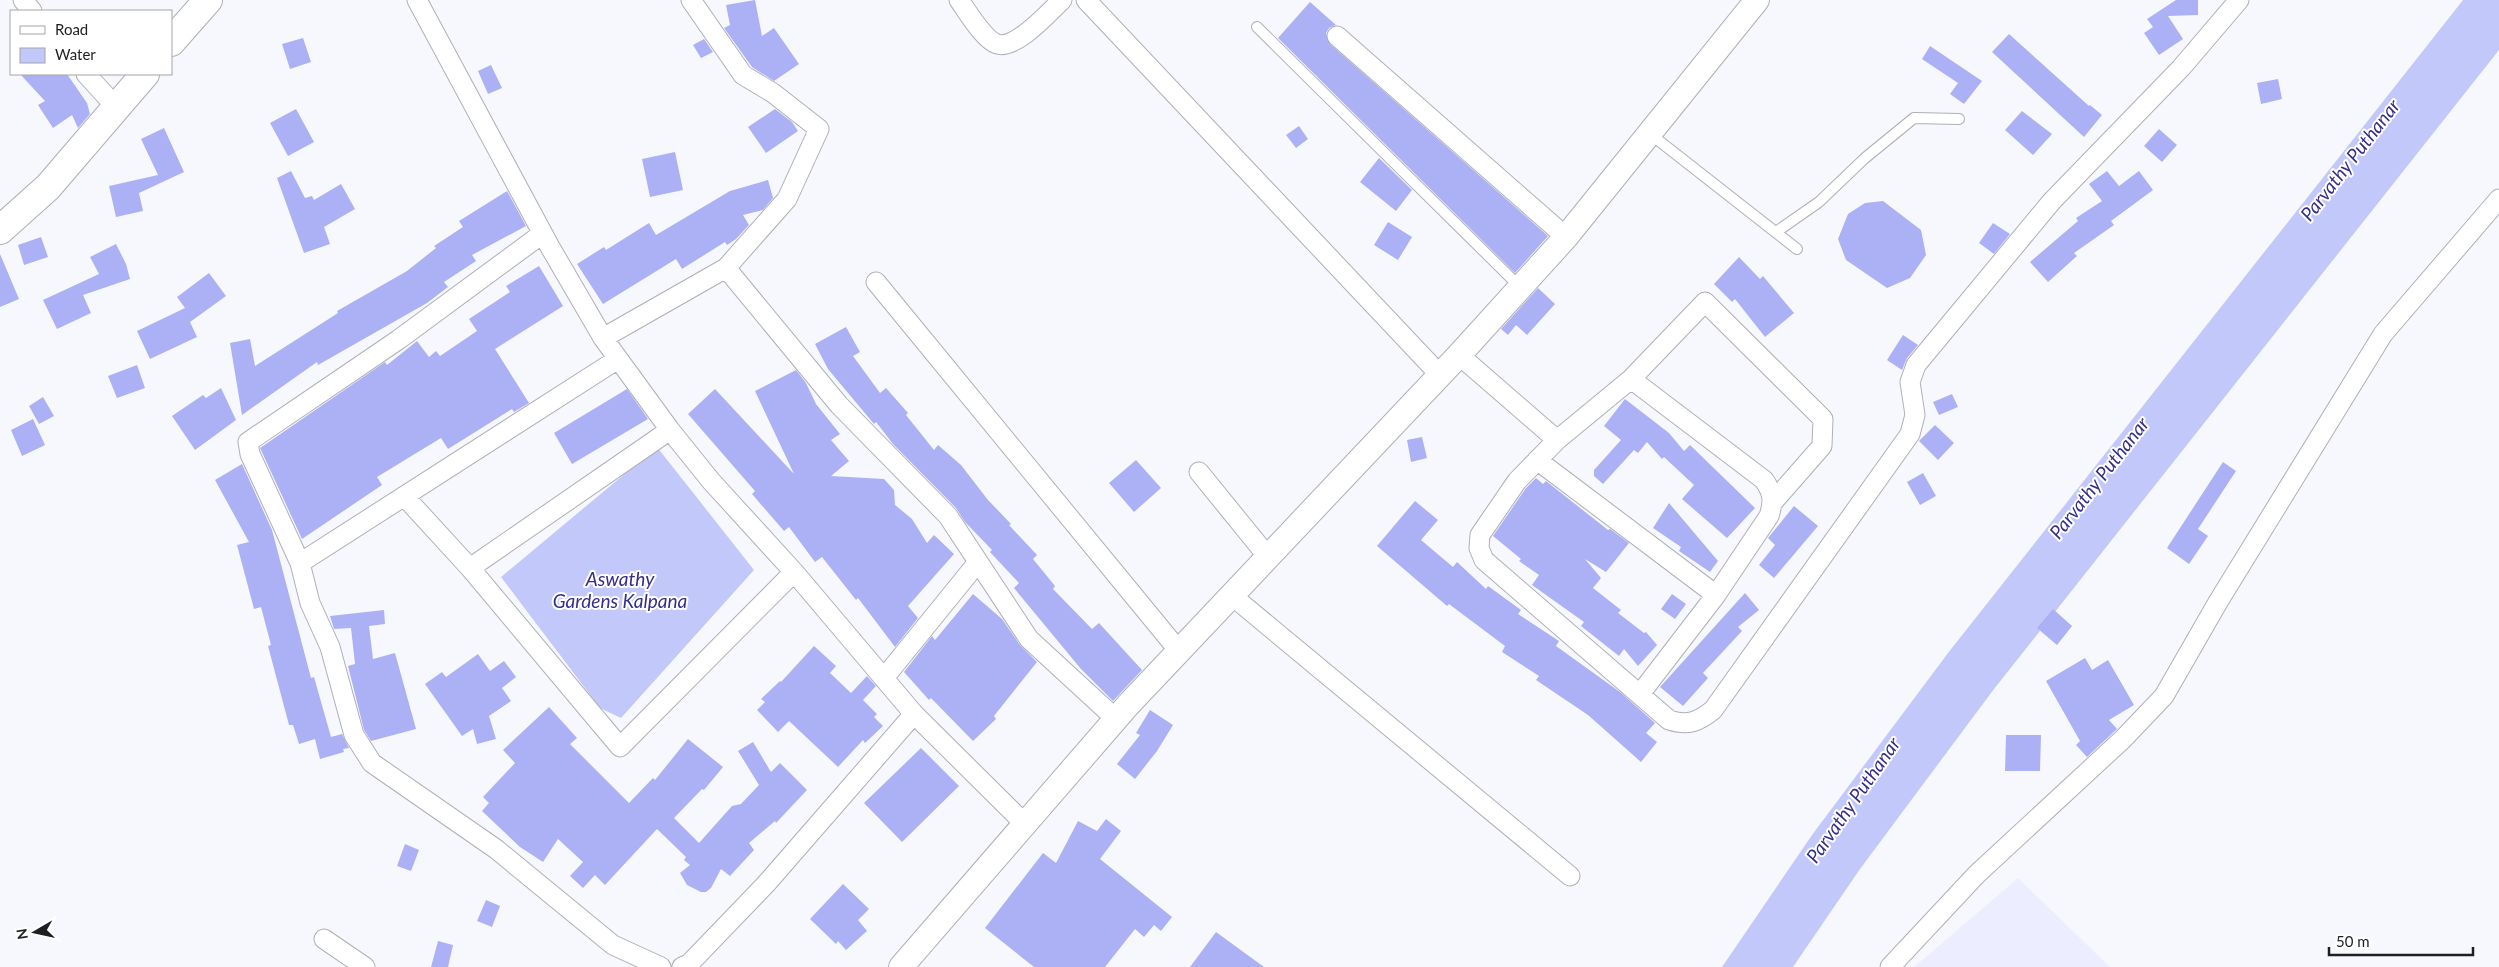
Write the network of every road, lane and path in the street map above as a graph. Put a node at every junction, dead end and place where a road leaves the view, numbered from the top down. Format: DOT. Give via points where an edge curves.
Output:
graph roads {
  1 [pos="23,0"];
  2 [pos="208,0"];
  3 [pos="417,0"];
  4 [pos="691,0"];
  5 [pos="959,0"];
  6 [pos="1062,0"];
  7 [pos="1086,0"];
  8 [pos="1757,0"];
  9 [pos="2239,0"];
  10 [pos="31,10"];
  11 [pos="1257,27"];
  12 [pos="1337,36"];
  13 [pos="172,41"];
  14 [pos="87,75"];
  15 [pos="143,75"];
  16 [pos="116,107"];
  17 [pos="1959,119"];
  18 [pos="1649,132"];
  19 [pos="2499,199"];
  20 [pos="0,230"];
  21 [pos="1776,232"];
  22 [pos="542,234"];
  23 [pos="1566,237"];
  24 [pos="1797,248"];
  25 [pos="726,268"];
  26 [pos="876,282"];
  27 [pos="1520,287"];
  28 [pos="603,338"];
  29 [pos="1458,355"];
  30 [pos="618,359"];
  31 [pos="1440,375"];
  32 [pos="1631,379"];
  33 [pos="670,430"];
  34 [pos="1557,440"];
  35 [pos="1536,460"];
  36 [pos="1199,472"];
  37 [pos="404,496"];
  38 [pos="1774,502"];
  39 [pos="1268,557"];
  40 [pos="978,562"];
  41 [pos="300,563"];
  42 [pos="470,568"];
  43 [pos="794,572"];
  44 [pos="1716,595"];
  45 [pos="1231,596"];
  46 [pos="1179,651"];
  47 [pos="884,678"];
  48 [pos="1640,694"];
  49 [pos="914,714"];
  50 [pos="1116,718"];
  51 [pos="1025,824"];
  52 [pos="1570,876"];
  53 [pos="324,939"];
  54 [pos="365,967"];
  55 [pos="661,967"];
  56 [pos="682,967"];
  57 [pos="901,967"];
  58 [pos="1890,967"];
  1 -- 10 [label="street"];
  2 -- 13 [label="main road"];
  3 -- 22 [label="street"];
  4 -- 25 [label="street" via="743,75 774,93 819,129 787,199"];
  5 -- 6 [label="street" via="987,36 996,44 1007,45 1018,40"];
  7 -- 31 [label="street"];
  8 -- 18 [label="street"];
  9 -- 48 [label="street" via="2181,68 2052,201 1916,365 1910,382 1915,415 1910,434 1713,710 1700,720 1683,724 1670,720"];
  11 -- 27 [label="lane"];
  12 -- 23 [label="street"];
  14 -- 16 [label="street"];
  15 -- 16 [label="main road"];
  16 -- 20 [label="main road" via="48,186"];
  17 -- 21 [label="lane" via="1914,118 1819,202"];
  18 -- 21 [label="lane"];
  18 -- 23 [label="street"];
  19 -- 58 [label="street" via="2383,334 2164,696 2123,739 1977,874"];
  21 -- 24 [label="lane"];
  22 -- 28 [label="street"];
  22 -- 41 [label="street" via="398,340 248,442 250,454"];
  23 -- 27 [label="street"];
  25 -- 28 [label="street"];
  25 -- 40 [label="street" via="839,405 948,516"];
  26 -- 46 [label="street"];
  27 -- 29 [label="street"];
  28 -- 30 [label="street"];
  29 -- 31 [label="street"];
  29 -- 34 [label="street"];
  30 -- 33 [label="street"];
  30 -- 37 [label="street"];
  31 -- 39 [label="street"];
  32 -- 34 [label="street"];
  32 -- 38 [label="street" via="1764,480"];
  32 -- 38 [label="street" via="1706,302 1823,419 1822,446"];
  33 -- 42 [label="street"];
  33 -- 43 [label="street" via="711,481"];
  34 -- 35 [label="street"];
  35 -- 44 [label="street"];
  35 -- 48 [label="street" via="1517,481 1480,535 1479,548 1484,560"];
  36 -- 39 [label="street"];
  37 -- 41 [label="street"];
  37 -- 42 [label="street"];
  38 -- 44 [label="street" via="1769,516"];
  39 -- 45 [label="street"];
  40 -- 47 [label="street"];
  40 -- 50 [label="street" via="1029,639"];
  41 -- 55 [label="street" via="310,603 330,647 354,736 372,763 496,849 613,945"];
  42 -- 43 [label="street" via="620,748"];
  43 -- 47 [label="street"];
  44 -- 48 [label="street"];
  45 -- 46 [label="street"];
  45 -- 52 [label="street"];
  46 -- 50 [label="street"];
  47 -- 49 [label="street"];
  49 -- 51 [label="street"];
  49 -- 56 [label="street" via="766,884 689,964"];
  50 -- 51 [label="street"];
  51 -- 57 [label="street"];
  53 -- 54 [label="street"];
}
